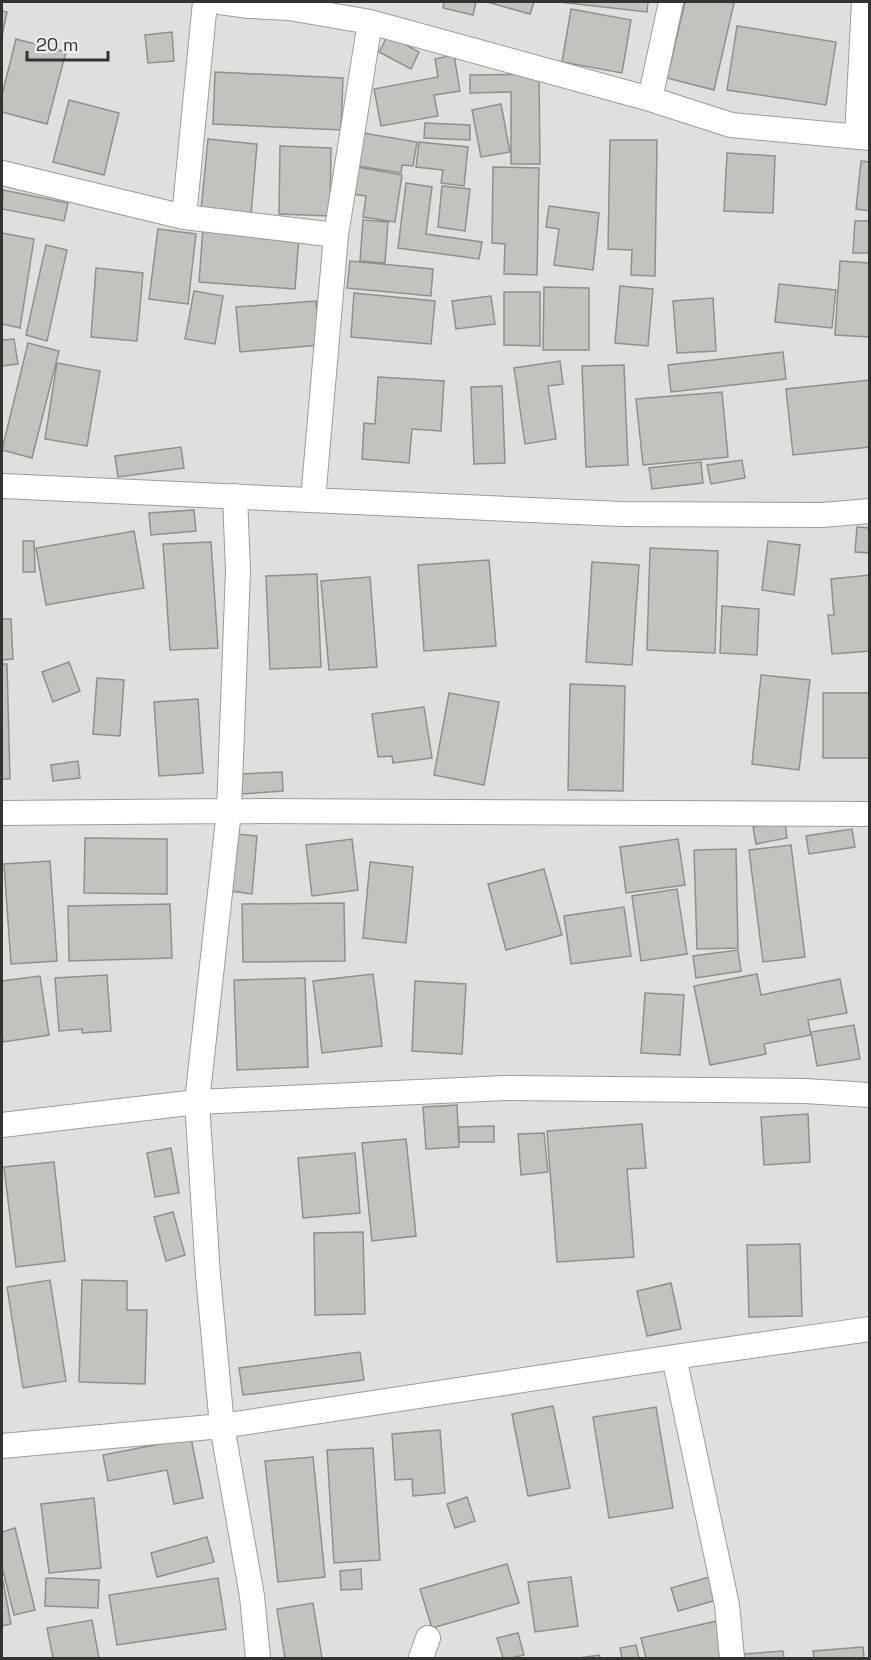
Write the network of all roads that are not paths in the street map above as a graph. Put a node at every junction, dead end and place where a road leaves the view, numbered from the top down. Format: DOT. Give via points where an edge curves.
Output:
graph roads {
  1 [pos="205,2"];
  2 [pos="220,2"];
  3 [pos="670,2"];
  4 [pos="864,2"];
  5 [pos="370,22"];
  6 [pos="650,99"];
  7 [pos="863,137"];
  8 [pos="2,173"];
  9 [pos="184,217"];
  10 [pos="336,235"];
  11 [pos="2,486"];
  12 [pos="235,496"];
  13 [pos="313,500"];
  14 [pos="870,511"];
  15 [pos="229,811"];
  16 [pos="2,813"];
  17 [pos="870,814"];
  18 [pos="870,1095"];
  19 [pos="197,1102"];
  20 [pos="2,1125"];
  21 [pos="870,1329"];
  22 [pos="674,1357"];
  23 [pos="222,1426"];
  24 [pos="2,1446"];
  25 [pos="258,1659"];
  26 [pos="732,1659"];
  1 -- 9 [label="street"];
  2 -- 5 [label="street" via="289,8"];
  3 -- 6 [label="street"];
  4 -- 7 [label="street"];
  5 -- 6 [label="street"];
  5 -- 10 [label="street"];
  6 -- 7 [label="street" via="731,125"];
  8 -- 9 [label="street"];
  9 -- 10 [label="street"];
  10 -- 13 [label="street"];
  11 -- 12 [label="street"];
  12 -- 13 [label="street"];
  12 -- 15 [label="street" via="238,570"];
  13 -- 14 [label="street" via="621,514 822,515"];
  15 -- 16 [label="street"];
  15 -- 17 [label="street"];
  15 -- 19 [label="street"];
  18 -- 19 [label="street" via="505,1088"];
  19 -- 20 [label="street"];
  19 -- 23 [label="street"];
  21 -- 22 [label="street"];
  22 -- 23 [label="street"];
  22 -- 26 [label="street" via="727,1605"];
  23 -- 24 [label="street"];
  23 -- 25 [label="street" via="252,1596"];
}
